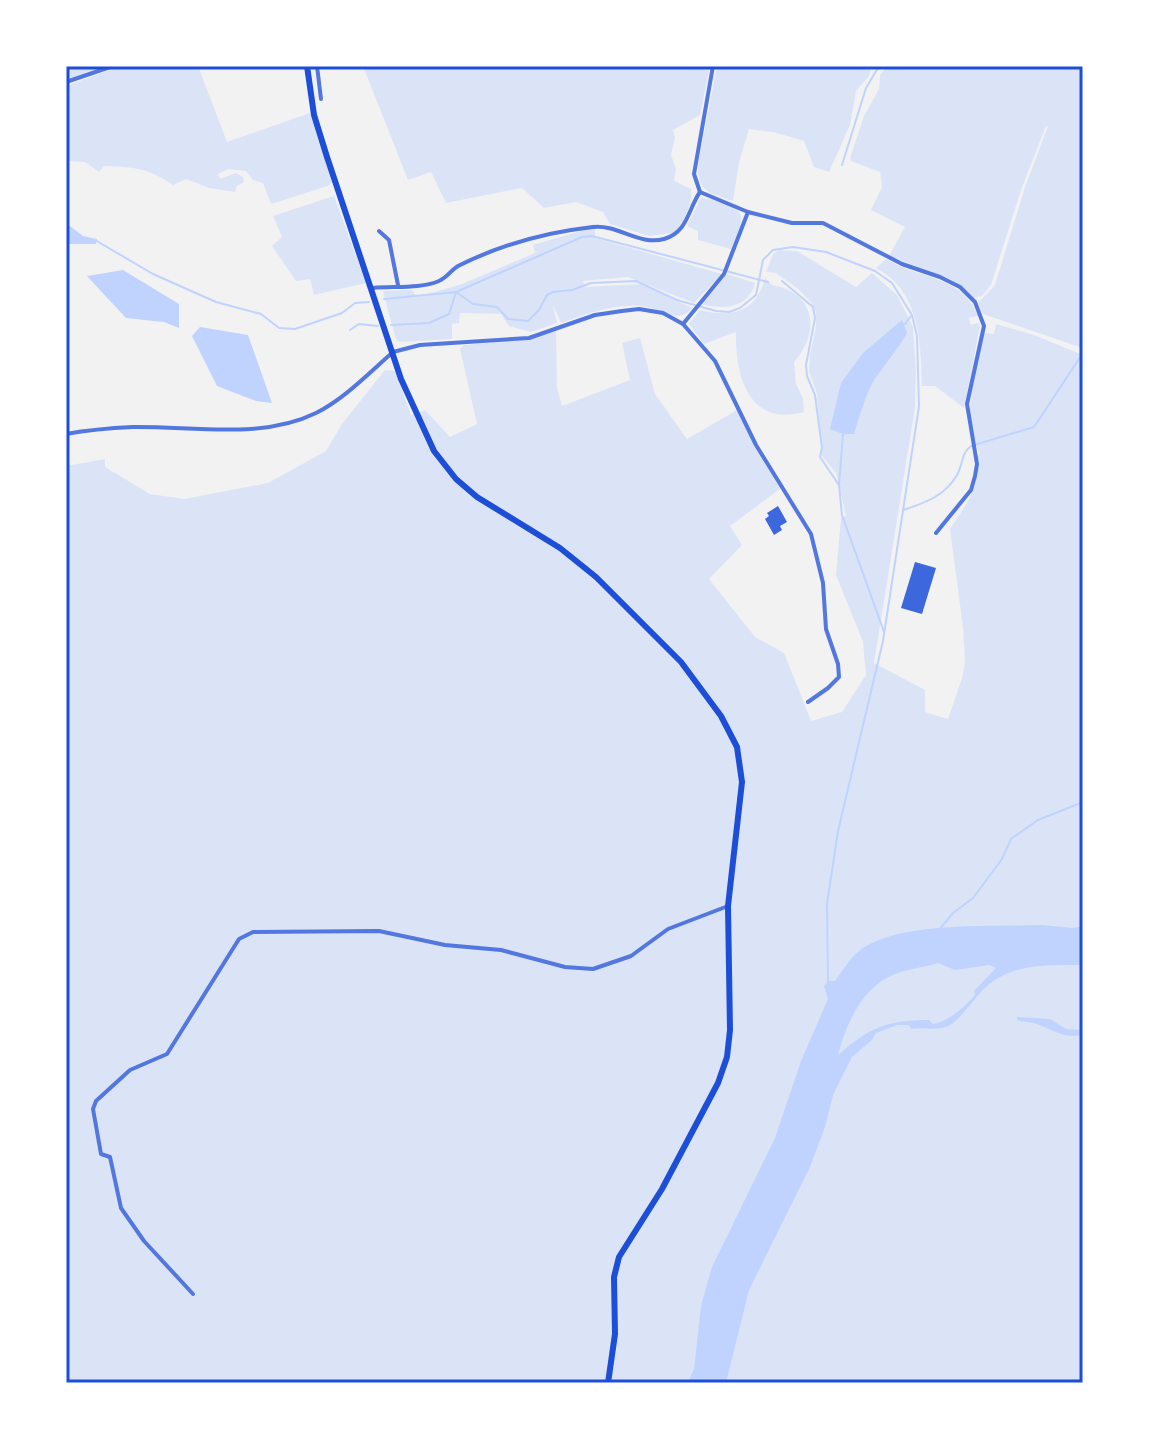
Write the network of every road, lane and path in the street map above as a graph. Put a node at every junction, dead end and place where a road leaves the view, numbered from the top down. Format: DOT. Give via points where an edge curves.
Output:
graph roads {
  1 [pos="113,66"];
  2 [pos="307,66"];
  3 [pos="317,66"];
  4 [pos="713,66"];
  5 [pos="66,82"];
  6 [pos="321,99"];
  7 [pos="700,192"];
  8 [pos="748,212"];
  9 [pos="379,231"];
  10 [pos="398,285"];
  11 [pos="373,288"];
  12 [pos="683,324"];
  13 [pos="393,352"];
  14 [pos="66,434"];
  15 [pos="936,533"];
  16 [pos="808,702"];
  17 [pos="728,906"];
  18 [pos="193,1294"];
  19 [pos="608,1383"];
  1 -- 5 [label="street"];
  2 -- 11 [label="main road" via="314,115"];
  3 -- 6 [label="street"];
  4 -- 7 [label="street" via="694,174"];
  7 -- 8 [label="street"];
  7 -- 10 [label="street" via="678,232 663,239 645,240 599,226 568,230 512,244 455,267 439,281"];
  8 -- 12 [label="street" via="724,274"];
  8 -- 15 [label="street" via="792,223 823,223 960,287 975,302 984,326 967,404 977,464 971,490"];
  9 -- 10 [label="street" via="389,240"];
  10 -- 11 [label="street"];
  11 -- 13 [label="main road"];
  12 -- 13 [label="street" via="639,309 595,315 529,338 420,345"];
  12 -- 16 [label="street" via="715,361 756,445 811,534 839,677"];
  13 -- 14 [label="street" via="333,402 287,423 249,429 133,427"];
  13 -- 17 [label="main road" via="421,428 456,479 596,577 681,662 721,716 737,747 742,782"];
  17 -- 18 [label="street" via="668,929 631,956 593,969 379,931 253,932 239,939 167,1054 130,1070 93,1109 101,1154 110,1157 121,1208"];
  17 -- 19 [label="main road" via="727,1057 662,1189 619,1257"];
}
